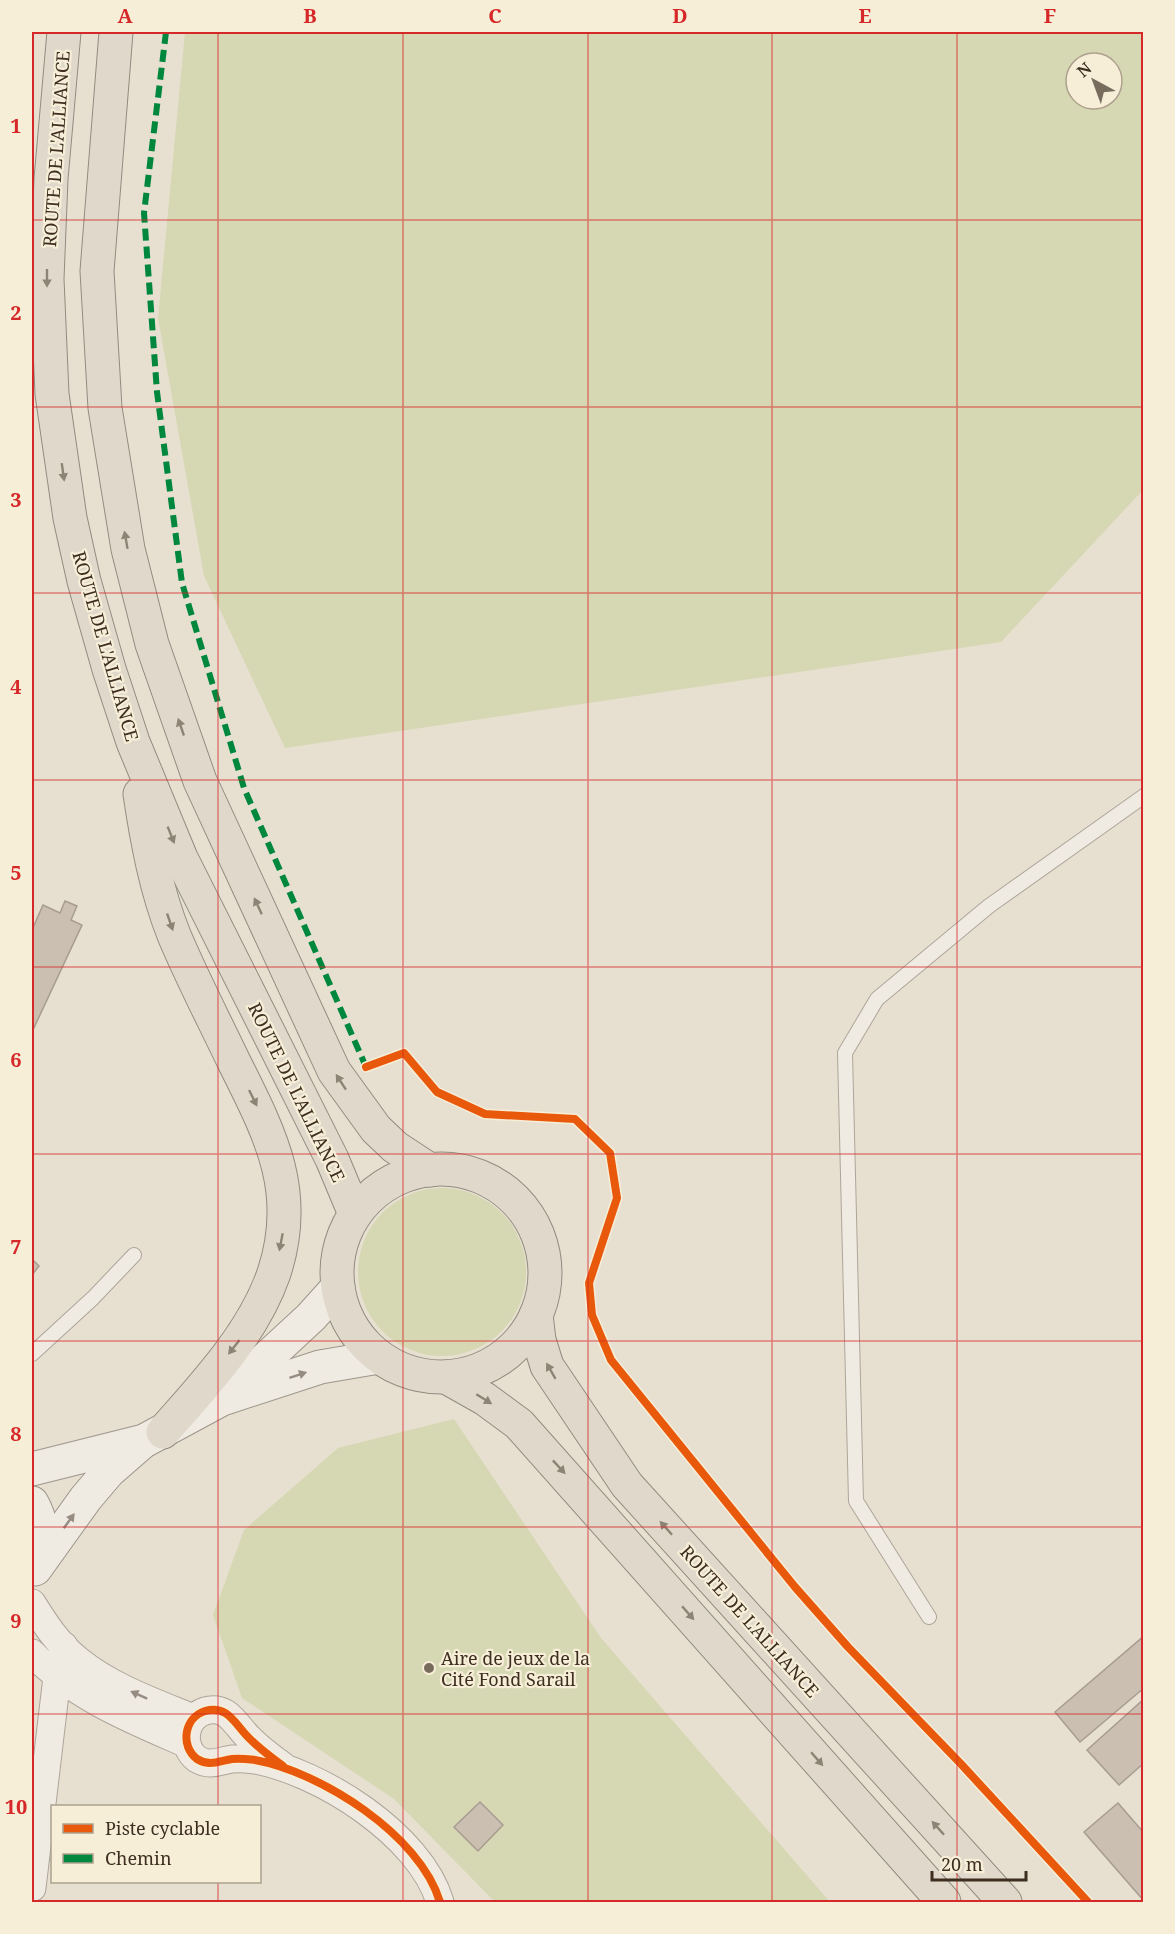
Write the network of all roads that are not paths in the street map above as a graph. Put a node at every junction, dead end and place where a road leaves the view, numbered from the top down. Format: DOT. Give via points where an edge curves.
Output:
graph roads {
  1 [pos="64,32"];
  2 [pos="116,32"];
  3 [pos="133,742"];
  4 [pos="1143,796"];
  5 [pos="430,1170"];
  6 [pos="355,1214"];
  7 [pos="134,1255"];
  8 [pos="338,1287"];
  9 [pos="536,1315"];
  10 [pos="32,1354"];
  11 [pos="379,1357"];
  12 [pos="446,1377"];
  13 [pos="222,1399"];
  14 [pos="153,1436"];
  15 [pos="32,1469"];
  16 [pos="32,1503"];
  17 [pos="33,1571"];
  18 [pos="32,1603"];
  19 [pos="929,1617"];
  20 [pos="64,1646"];
  21 [pos="32,1653"];
  22 [pos="57,1677"];
  23 [pos="193,1718"];
  24 [pos="237,1724"];
  25 [pos="187,1744"];
  26 [pos="227,1760"];
  27 [pos="283,1766"];
  28 [pos="32,1888"];
  29 [pos="440,1902"];
  30 [pos="944,1902"];
  31 [pos="1005,1902"];
  1 -- 3 [label="highway, ROUTE DE L'ALLIANCE, one-way" via="47,279 52,394 70,518 84,582"];
  5 -- 2 [label="highway, one-way" via="376,1130 334,1071 200,781 152,644 128,549 105,408 97,282"];
  3 -- 6 [label="highway, ROUTE DE L'ALLIANCE, one-way" via="181,858 332,1159"];
  3 -- 14 [label="highway, one-way" via="144,821 163,900 201,994 267,1127 280,1170 285,1209 274,1272 252,1320 232,1349"];
  4 -- 19 [label="lane" via="989,906 877,999 845,1053 856,1501"];
  5 -- 6 [label="highway" via="394,1180"];
  5 -- 9 [label="highway" via="472,1173 496,1184 516,1200 532,1222 542,1246 545,1273"];
  6 -- 8 [label="highway" via="343,1237 337,1262"];
  7 -- 10 [label="lane"];
  8 -- 11 [label="highway" via="344,1312 357,1335"];
  8 -- 13 [label="main road"];
  9 -- 12 [label="highway" via="516,1344 496,1362"];
  31 -- 9 [label="highway, ROUTE DE L'ALLIANCE, one-way" via="627,1485 548,1366 538,1340"];
  11 -- 12 [label="highway" via="396,1368"];
  13 -- 11 [label="main road, one-way" via="320,1367"];
  12 -- 30 [label="highway, one-way" via="519,1424"];
  13 -- 14 [label="main road"];
  14 -- 15 [label="main road"];
  17 -- 14 [label="main road, one-way" via="109,1471"];
  16 -- 17 [label="main road" via="41,1525 42,1548"];
  18 -- 20 [label="street"];
  20 -- 22 [label="street"];
  23 -- 20 [label="street, one-way" via="120,1686 78,1660"];
  21 -- 22 [label="street"];
  22 -- 25 [label="street" via="127,1718"];
  22 -- 28 [label="street"];
  23 -- 24 [label="street" via="207,1710 221,1711"];
  23 -- 25 [label="street" via="186,1734"];
  24 -- 26 [label="street" via="239,1744"];
  24 -- 27 [label="street"];
  25 -- 26 [label="street" via="196,1758 206,1763"];
  26 -- 27 [label="street" via="246,1759"];
  27 -- 29 [label="street" via="317,1780 379,1821 416,1859"];
}
